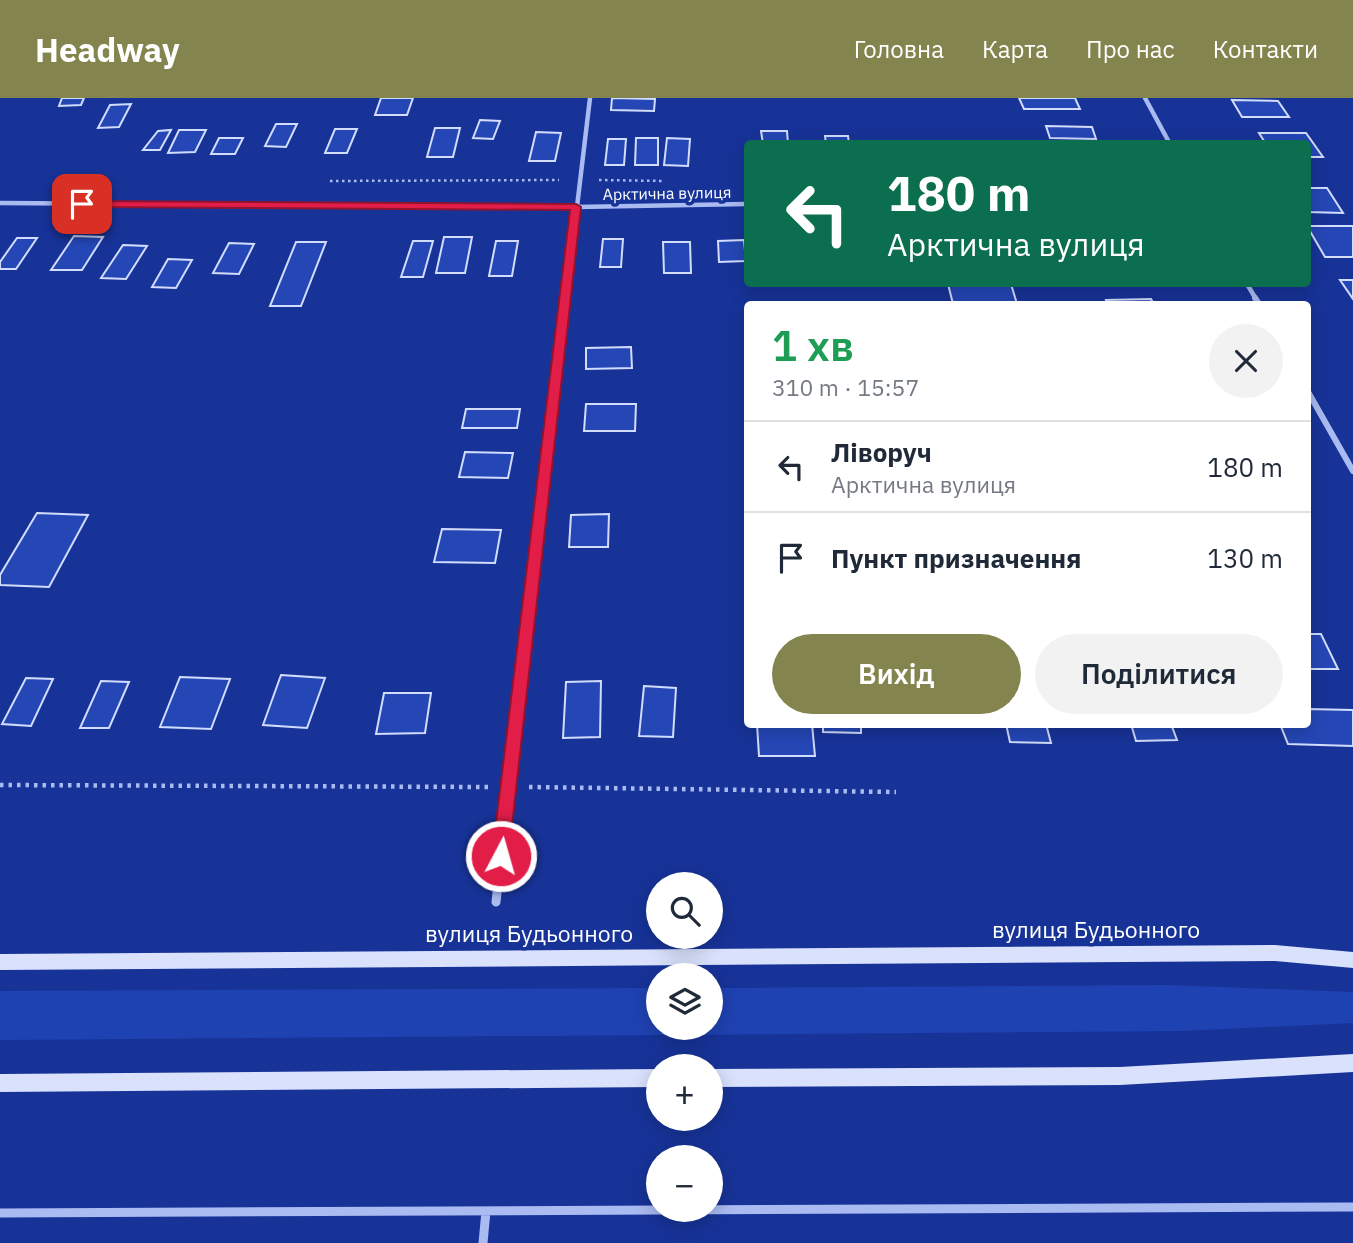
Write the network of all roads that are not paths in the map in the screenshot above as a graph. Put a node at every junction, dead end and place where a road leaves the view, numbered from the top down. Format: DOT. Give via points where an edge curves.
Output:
graph roads {
  1 [pos="590,98"];
  2 [pos="1145,98"];
  3 [pos="1168,140"];
  4 [pos="0,203"];
  5 [pos="744,204"];
  6 [pos="576,207"];
  7 [pos="1311,397"];
  8 [pos="1353,471"];
  9 [pos="496,902"];
  10 [pos="1353,960"];
  11 [pos="0,961"];
  12 [pos="1353,1063"];
  13 [pos="646,1078"];
  14 [pos="723,1078"];
  15 [pos="0,1083"];
  16 [pos="1353,1207"];
  17 [pos="486,1211"];
  18 [pos="0,1213"];
  19 [pos="483,1243"];
  1 -- 6 [label="street"];
  2 -- 3 [label="street"];
  4 -- 6 [label="street, Арктична вулиця"];
  5 -- 6 [label="street, Арктична вулиця"];
  6 -- 9 [label="street"];
  7 -- 8 [label="street"];
  10 -- 11 [label="main road, вулиця Будьонного" via="1261,953"];
  12 -- 14 [label="main road" via="1120,1076"];
  13 -- 15 [label="main road"];
  16 -- 17 [label="street"];
  17 -- 18 [label="street"];
  17 -- 19 [label="street"];
}
